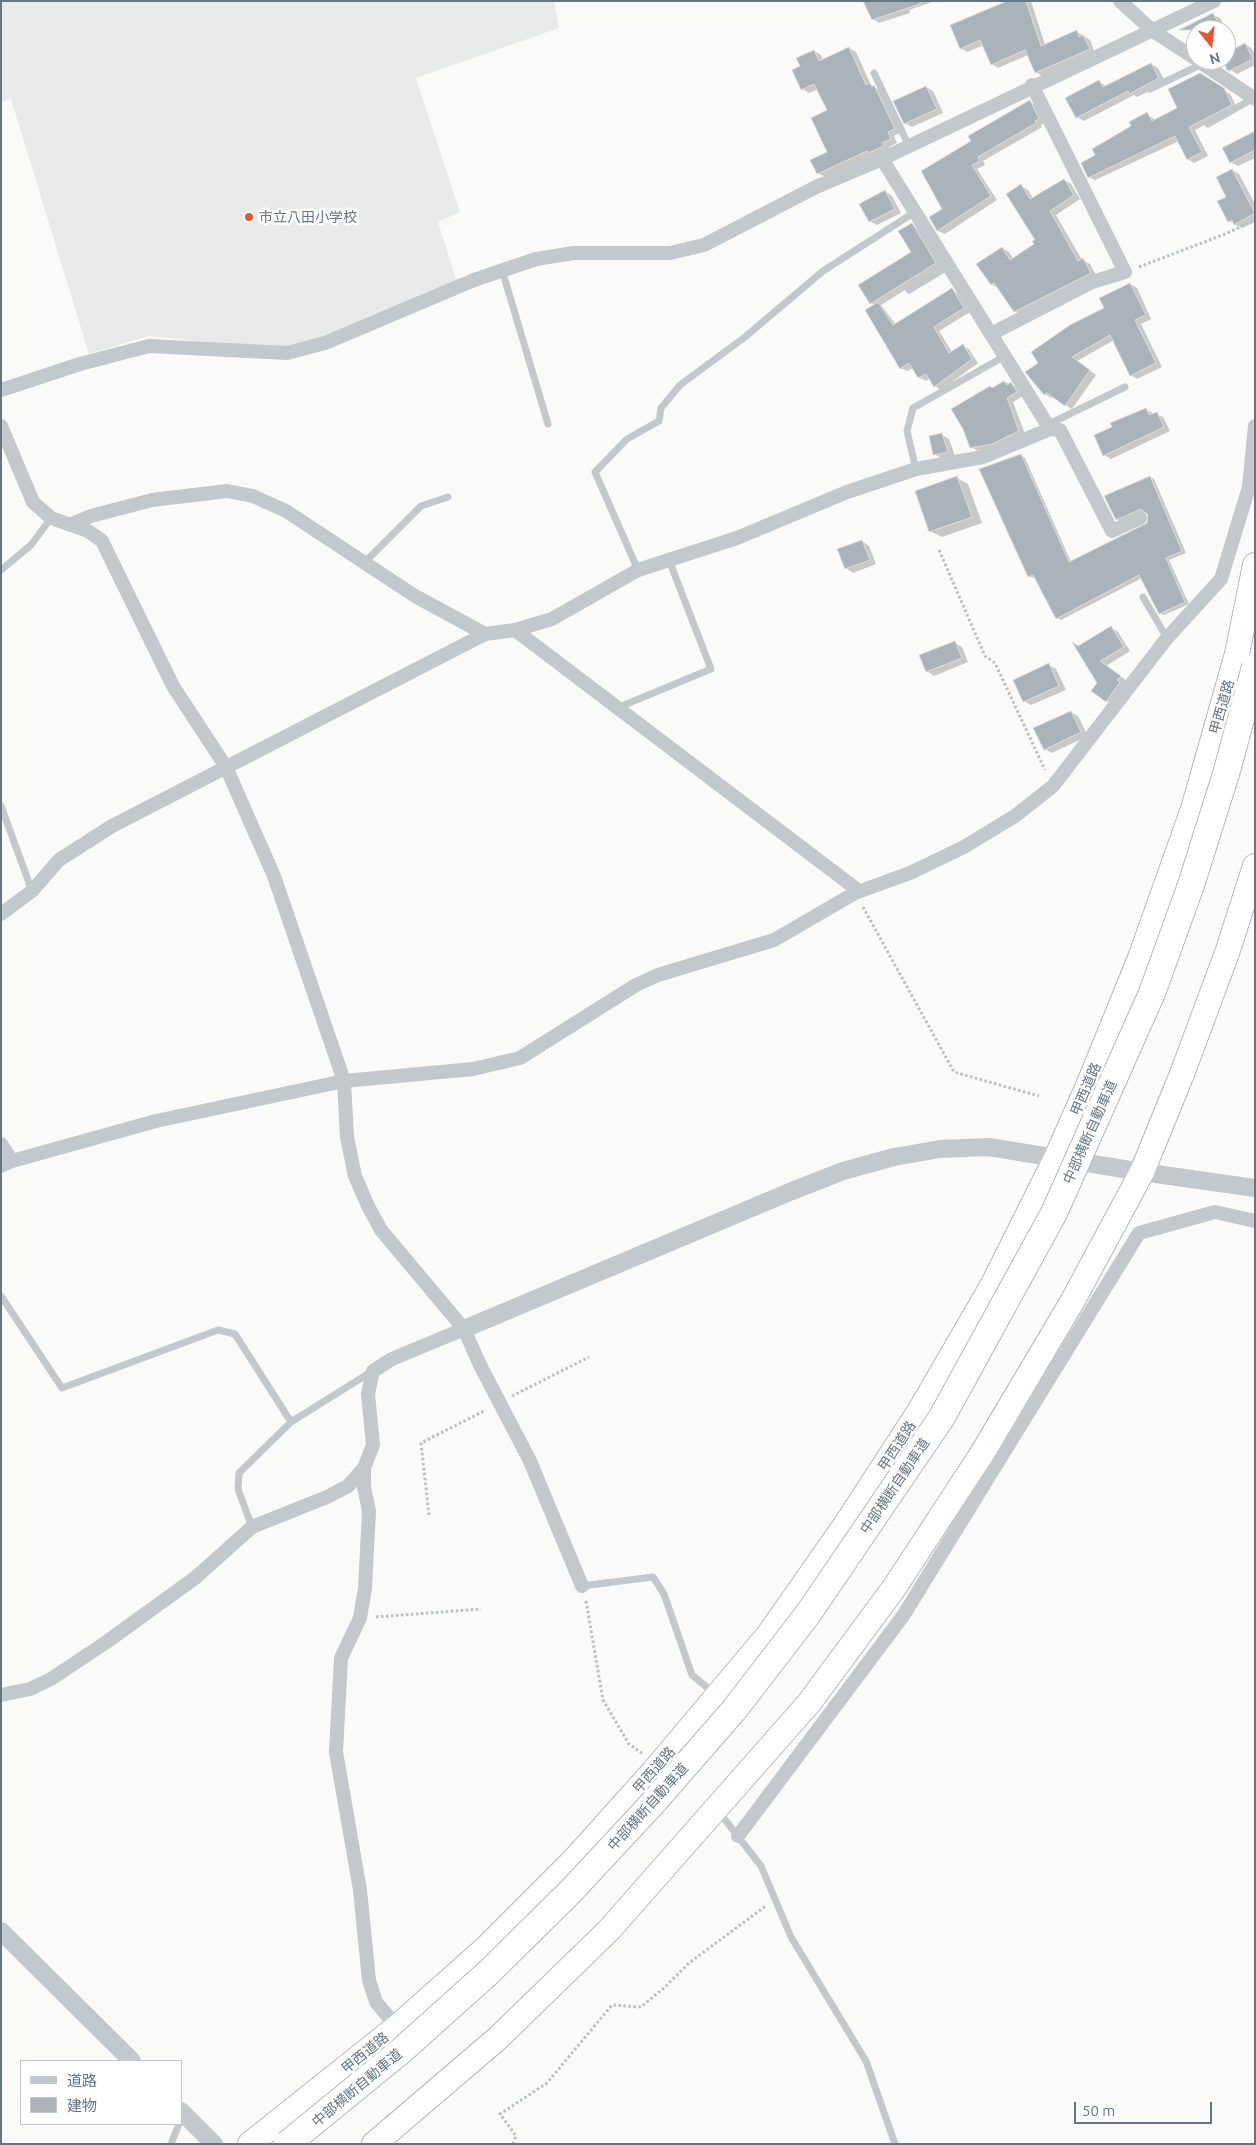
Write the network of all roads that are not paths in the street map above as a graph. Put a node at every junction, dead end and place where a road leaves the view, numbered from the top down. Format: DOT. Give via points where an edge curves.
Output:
graph roads {
  1 [pos="1120,1"];
  2 [pos="1214,1"];
  3 [pos="1152,31"];
  4 [pos="1186,53"];
  5 [pos="1186,68"];
  6 [pos="1211,70"];
  7 [pos="874,73"];
  8 [pos="1032,86"];
  9 [pos="1150,89"];
  10 [pos="1254,99"];
  11 [pos="1208,124"];
  12 [pos="909,146"];
  13 [pos="882,159"];
  14 [pos="915,212"];
  15 [pos="949,266"];
  16 [pos="502,270"];
  17 [pos="909,290"];
  18 [pos="991,334"];
  19 [pos="1005,356"];
  20 [pos="1125,387"];
  21 [pos="1,390"];
  22 [pos="548,424"];
  23 [pos="1,426"];
  24 [pos="1255,426"];
  25 [pos="1049,427"];
  26 [pos="916,469"];
  27 [pos="1252,488"];
  28 [pos="448,497"];
  29 [pos="51,518"];
  30 [pos="1140,518"];
  31 [pos="72,524"];
  32 [pos="669,560"];
  33 [pos="364,562"];
  34 [pos="1255,565"];
  35 [pos="1,570"];
  36 [pos="638,570"];
  37 [pos="1143,596"];
  38 [pos="515,630"];
  39 [pos="484,634"];
  40 [pos="1167,638"];
  41 [pos="1255,667"];
  42 [pos="617,708"];
  43 [pos="226,767"];
  44 [pos="1,806"];
  45 [pos="1255,866"];
  46 [pos="32,891"];
  47 [pos="857,892"];
  48 [pos="1,914"];
  49 [pos="344,1081"];
  50 [pos="1,1144"];
  51 [pos="1056,1158"];
  52 [pos="7,1164"];
  53 [pos="1142,1172"];
  54 [pos="1255,1188"];
  55 [pos="1255,1221"];
  56 [pos="1,1296"];
  57 [pos="464,1329"];
  58 [pos="373,1370"];
  59 [pos="291,1422"];
  60 [pos="364,1468"];
  61 [pos="252,1527"];
  62 [pos="582,1586"];
  63 [pos="1,1695"];
  64 [pos="718,1696"];
  65 [pos="717,1810"];
  66 [pos="738,1836"];
  67 [pos="1,1931"];
  68 [pos="397,2027"];
  69 [pos="131,2060"];
  70 [pos="182,2117"];
  71 [pos="179,2125"];
  72 [pos="171,2144"];
  73 [pos="214,2144"];
  74 [pos="250,2144"];
  75 [pos="287,2144"];
  76 [pos="374,2144"];
  77 [pos="895,2144"];
  1 -- 3 [label="street"];
  2 -- 3 [label="street"];
  3 -- 4 [label="street"];
  3 -- 8 [label="street"];
  5 -- 9 [label="lane"];
  6 -- 10 [label="street"];
  7 -- 12 [label="lane"];
  8 -- 12 [label="street"];
  8 -- 18 [label="street" via="1125,272 1092,282"];
  10 -- 11 [label="lane"];
  12 -- 13 [label="street"];
  13 -- 14 [label="street"];
  13 -- 16 [label="street" via="816,187 704,245 670,253 574,253 536,259"];
  14 -- 15 [label="street"];
  14 -- 36 [label="lane" via="823,271 746,337 680,385 662,408 659,421 627,438 595,472"];
  15 -- 17 [label="lane"];
  15 -- 18 [label="street"];
  16 -- 21 [label="street" via="325,343 287,354 149,346"];
  16 -- 22 [label="lane"];
  18 -- 19 [label="street"];
  19 -- 25 [label="street"];
  19 -- 26 [label="lane" via="913,408 907,431"];
  20 -- 25 [label="lane"];
  23 -- 29 [label="street" via="33,502"];
  24 -- 27 [label="street"];
  25 -- 26 [label="street" via="983,457"];
  25 -- 30 [label="street" via="1060,430 1112,531"];
  26 -- 32 [label="street" via="847,492 737,538"];
  27 -- 40 [label="street" via="1221,579"];
  28 -- 33 [label="lane" via="421,506"];
  29 -- 31 [label="street"];
  29 -- 35 [label="lane" via="31,545"];
  31 -- 33 [label="street" via="152,500 226,491 252,496 286,511"];
  31 -- 43 [label="street" via="102,541 173,686"];
  32 -- 36 [label="street"];
  32 -- 42 [label="lane" via="711,669"];
  33 -- 39 [label="street"];
  34 -- 51 [label="highway, 甲西道路" via="1237,654 1193,809 1140,958"];
  36 -- 38 [label="street" via="552,618"];
  37 -- 40 [label="lane"];
  38 -- 39 [label="street"];
  38 -- 42 [label="street"];
  39 -- 43 [label="street"];
  40 -- 47 [label="street" via="1053,786 1015,816 964,847 910,873"];
  41 -- 75 [label="highway, 中部横断自動車道, bridge" via="1197,866 1152,993 1054,1213 942,1417 808,1614 734,1710 652,1804 489,1972 401,2051"];
  42 -- 47 [label="street"];
  43 -- 46 [label="street" via="112,826 59,860"];
  43 -- 49 [label="street" via="274,876"];
  44 -- 46 [label="lane"];
  45 -- 53 [label="highway" via="1227,953"];
  46 -- 48 [label="street"];
  47 -- 49 [label="street" via="774,940 658,975 636,985 520,1058 474,1069"];
  49 -- 52 [label="street" via="156,1121"];
  49 -- 57 [label="street" via="347,1137 355,1176 368,1206 381,1230"];
  50 -- 52 [label="street"];
  51 -- 53 [label="street"];
  51 -- 57 [label="street" via="989,1147 940,1149 843,1170"];
  51 -- 64 [label="highway, 甲西道路" via="992,1286 920,1410 769,1634"];
  53 -- 54 [label="street"];
  53 -- 65 [label="highway" via="1072,1302 983,1452 894,1588 809,1703"];
  55 -- 66 [label="street" via="1215,1212 1139,1233 903,1616"];
  56 -- 59 [label="lane" via="62,1388 218,1330 235,1334"];
  57 -- 58 [label="street" via="392,1358"];
  57 -- 62 [label="street" via="530,1461"];
  58 -- 59 [label="lane"];
  58 -- 60 [label="street" via="368,1394 373,1445"];
  59 -- 61 [label="lane" via="239,1473 238,1489"];
  60 -- 61 [label="street" via="348,1486"];
  60 -- 68 [label="street" via="369,1511 365,1588 360,1618 341,1658 336,1752 360,1890 369,1980 376,2002"];
  61 -- 63 [label="street" via="195,1578 77,1662 30,1689"];
  62 -- 64 [label="lane" via="653,1577 664,1594 692,1675"];
  64 -- 68 [label="highway, 甲西道路" via="573,1861 486,1948"];
  65 -- 66 [label="lane"];
  65 -- 76 [label="highway" via="588,1950 498,2038"];
  66 -- 77 [label="lane" via="761,1866 791,1937 866,2062"];
  67 -- 69 [label="street"];
  68 -- 74 [label="highway, 甲西道路"];
  70 -- 73 [label="street"];
  71 -- 72 [label="lane"];
}
